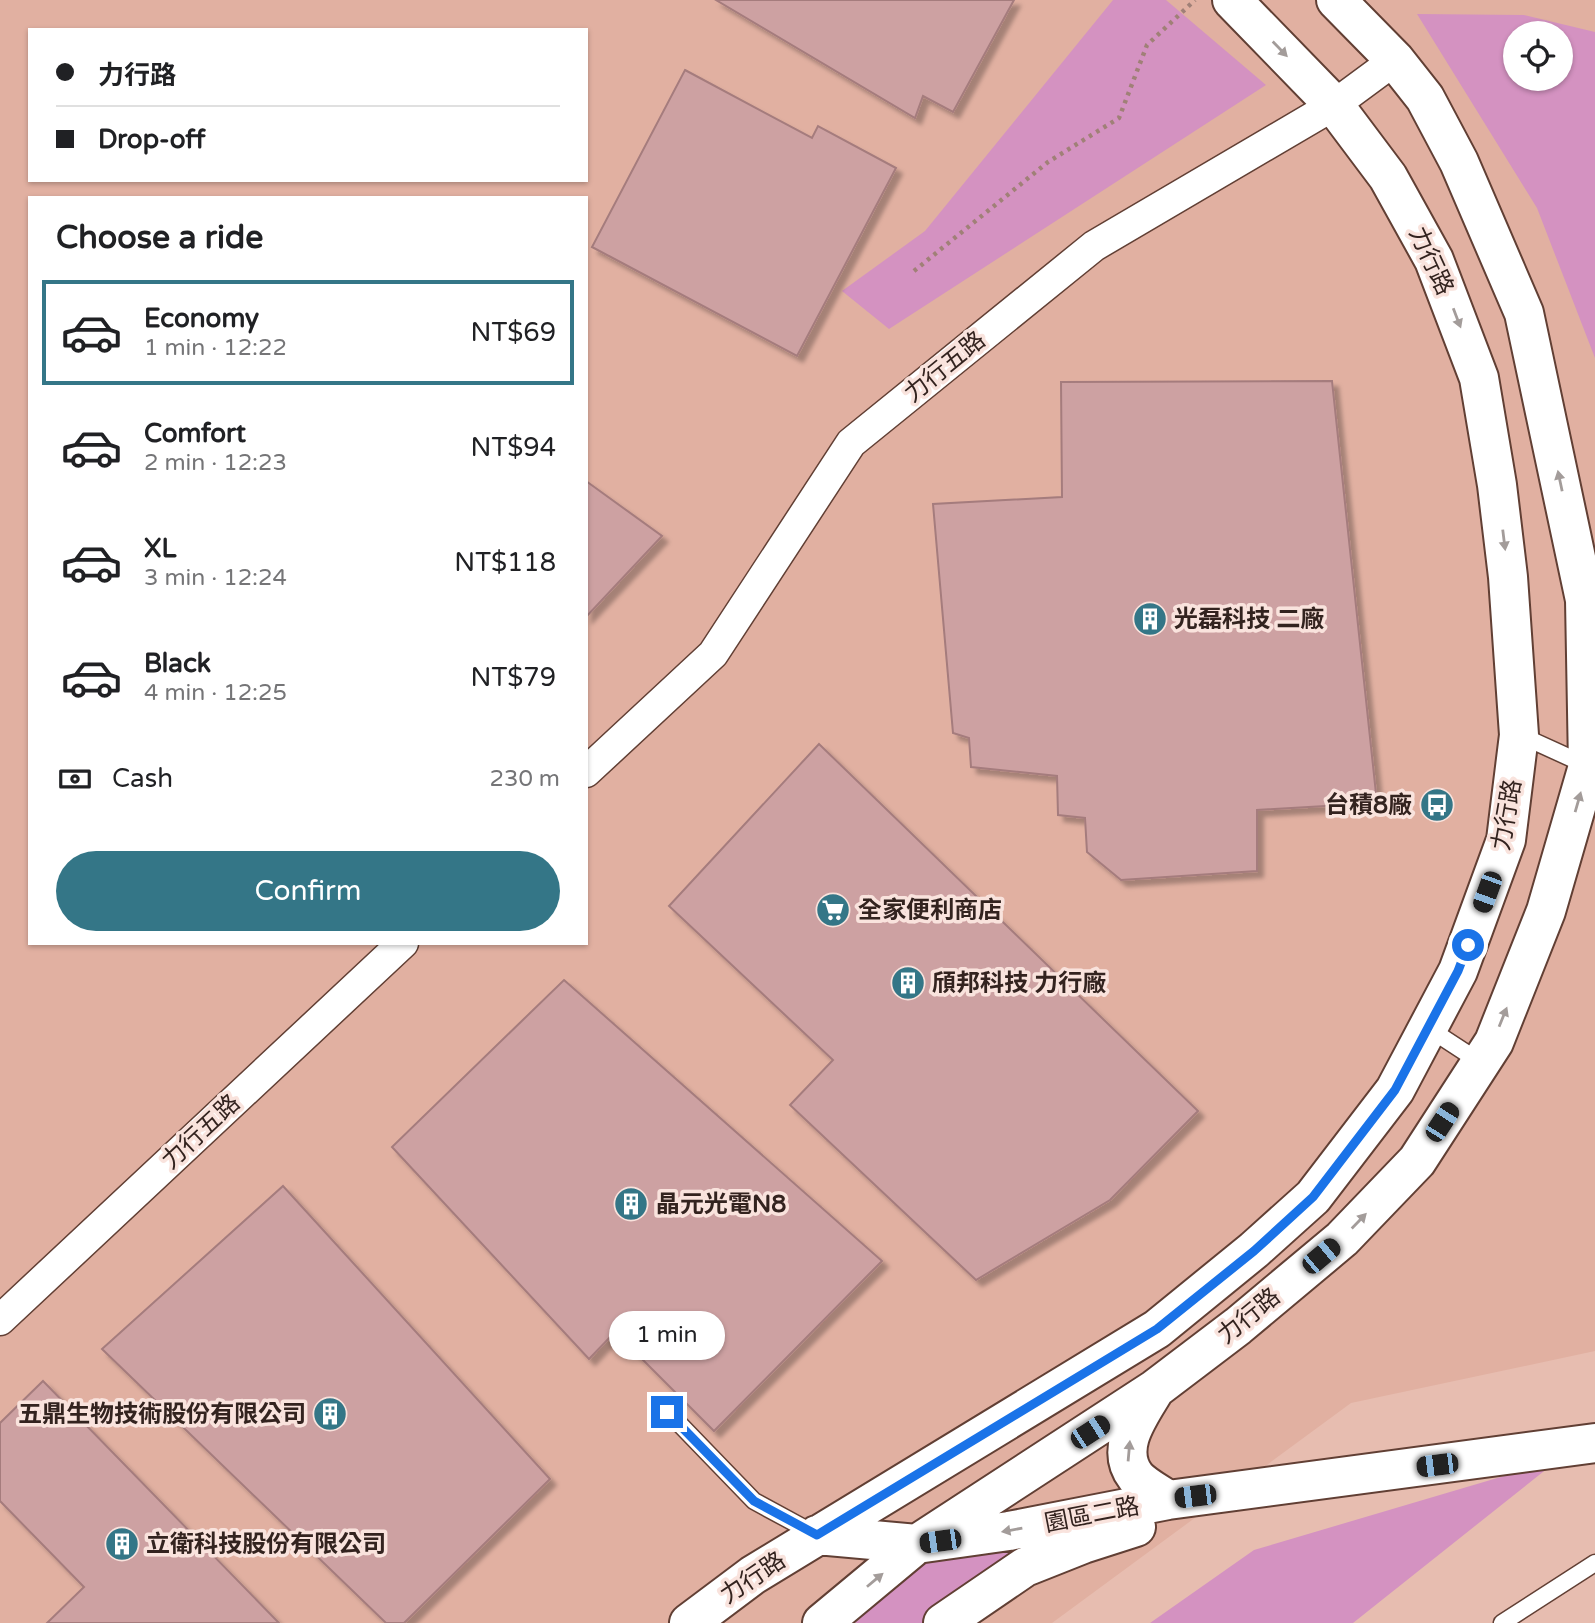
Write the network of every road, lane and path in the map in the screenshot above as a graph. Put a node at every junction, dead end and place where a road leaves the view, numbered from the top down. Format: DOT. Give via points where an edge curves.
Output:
graph roads {
  1 [pos="1195,0"];
  2 [pos="1232,0"];
  3 [pos="1336,0"];
  4 [pos="1395,60"];
  5 [pos="1334,105"];
  6 [pos="914,271"];
  7 [pos="1590,598"];
  8 [pos="1519,735"];
  9 [pos="1588,766"];
  10 [pos="588,770"];
  11 [pos="400,945"];
  12 [pos="1428,1028"];
  13 [pos="1480,1062"];
  14 [pos="0,1320"];
  15 [pos="1155,1389"];
  16 [pos="667,1412"];
  17 [pos="1595,1443"];
  18 [pos="1491,1459"];
  19 [pos="1168,1500"];
  20 [pos="817,1535"];
  21 [pos="918,1544"];
  22 [pos="1595,1563"];
  23 [pos="689,1623"];
  24 [pos="822,1623"];
  25 [pos="943,1623"];
  26 [pos="1502,1623"];
  1 -- 6 [label="path" via="1147,45 1119,118 1048,162"];
  2 -- 5 [label="street, 力行路, one-way"];
  3 -- 4 [label="street, 力行路"];
  4 -- 5 [label="street, 力行五路"];
  7 -- 4 [label="street, 力行路, one-way" via="1524,313 1459,162 1425,97"];
  5 -- 8 [label="street, 力行路, one-way" via="1388,177 1434,260 1479,378 1508,578"];
  5 -- 10 [label="street, 力行五路" via="1094,246 851,443 713,654"];
  7 -- 9 [label="street, 力行路"];
  8 -- 9 [label="lane"];
  8 -- 12 [label="street, 力行路" via="1506,840 1458,971"];
  13 -- 9 [label="street, 力行路, one-way" via="1494,1042 1546,911"];
  11 -- 14 [label="street, 力行五路"];
  12 -- 13 [label="lane"];
  12 -- 20 [label="street, 力行路" via="1395,1090 1313,1197 1254,1251 1157,1329"];
  15 -- 13 [label="street, 力行路, one-way" via="1342,1239 1417,1161"];
  19 -- 15 [label="street, one-way" via="1137,1478 1127,1461 1136,1422"];
  15 -- 21 [label="street, 力行路"];
  16 -- 20 [label="lane" via="754,1501"];
  17 -- 18 [label="street, 園區二路"];
  18 -- 19 [label="street, 園區二路"];
  18 -- 25 [label="street, 園區二路" via="1193,1508 1025,1567"];
  19 -- 21 [label="street, 園區二路, one-way"];
  20 -- 21 [label="street, 園區二路"];
  20 -- 23 [label="street, 力行路"];
  24 -- 21 [label="street, 力行路, one-way"];
  22 -- 26 [label="lane"];
}
